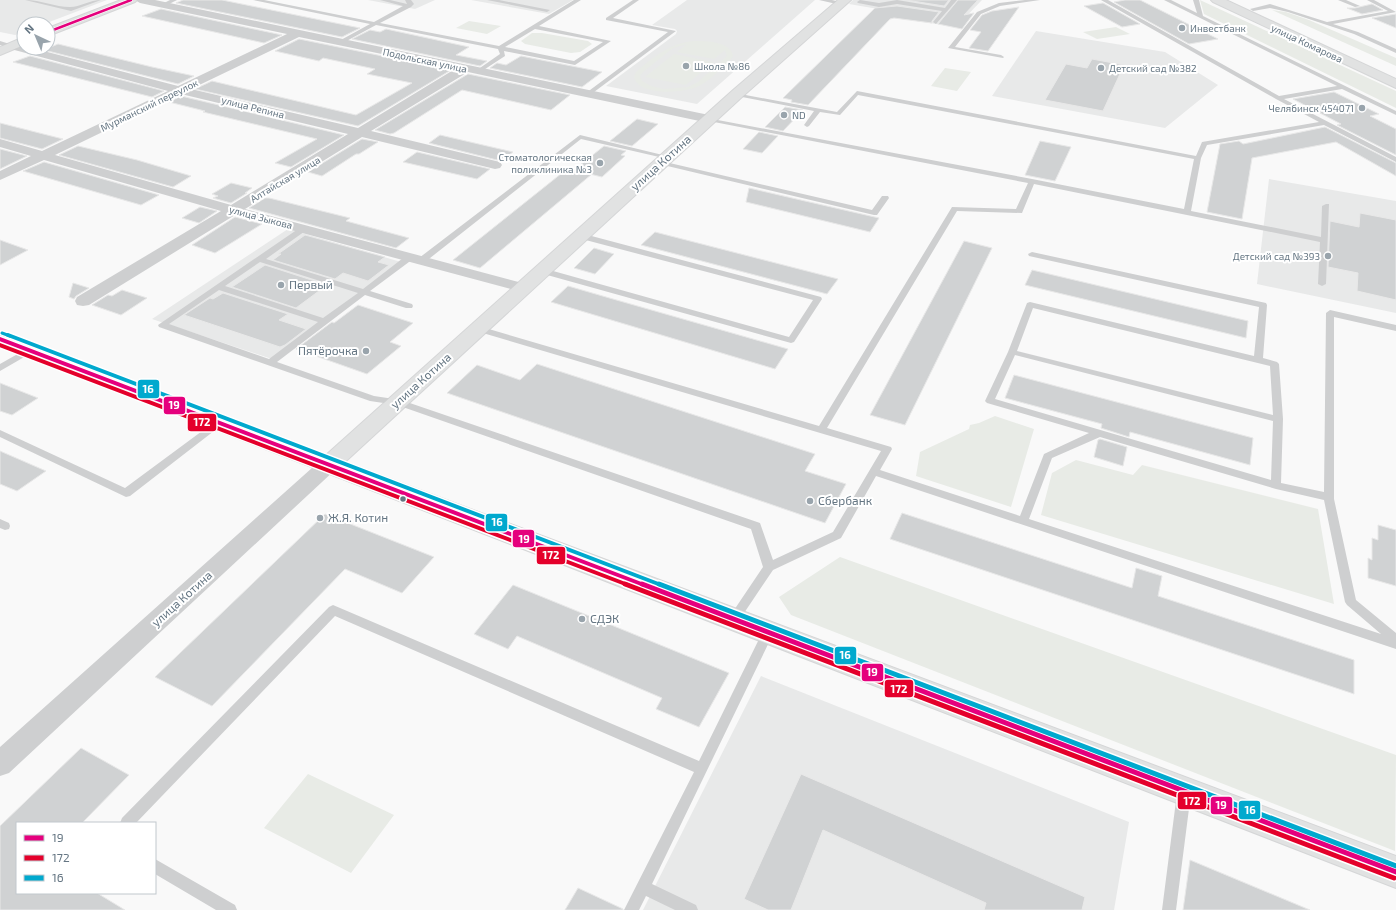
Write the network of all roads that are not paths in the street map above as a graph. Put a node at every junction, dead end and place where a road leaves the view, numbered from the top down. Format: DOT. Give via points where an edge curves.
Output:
graph roads {
  1 [pos="28,0"];
  2 [pos="98,0"];
  3 [pos="131,0"];
  4 [pos="140,0"];
  5 [pos="174,0"];
  6 [pos="256,0"];
  7 [pos="383,0"];
  8 [pos="490,0"];
  9 [pos="578,0"];
  10 [pos="636,0"];
  11 [pos="822,0"];
  12 [pos="954,0"];
  13 [pos="1036,0"];
  14 [pos="1104,0"];
  15 [pos="1167,0"];
  16 [pos="1196,0"];
  17 [pos="1217,0"];
  18 [pos="1234,0"];
  19 [pos="1341,0"];
  20 [pos="1370,0"];
  21 [pos="849,2"];
  22 [pos="411,3"];
  23 [pos="163,4"];
  24 [pos="1357,6"];
  25 [pos="1253,9"];
  26 [pos="547,10"];
  27 [pos="946,10"];
  28 [pos="1394,12"];
  29 [pos="1201,17"];
  30 [pos="936,22"];
  31 [pos="1326,23"];
  32 [pos="376,24"];
  33 [pos="534,27"];
  34 [pos="56,29"];
  35 [pos="298,33"];
  36 [pos="341,42"];
  37 [pos="16,43"];
  38 [pos="4,47"];
  39 [pos="500,48"];
  40 [pos="1396,51"];
  41 [pos="1001,57"];
  42 [pos="472,70"];
  43 [pos="1396,74"];
  44 [pos="1396,84"];
  45 [pos="1343,86"];
  46 [pos="180,90"];
  47 [pos="588,94"];
  48 [pos="737,94"];
  49 [pos="1278,98"];
  50 [pos="818,110"];
  51 [pos="1396,113"];
  52 [pos="709,119"];
  53 [pos="1324,123"];
  54 [pos="806,124"];
  55 [pos="360,134"];
  56 [pos="0,143"];
  57 [pos="43,155"];
  58 [pos="1198,158"];
  59 [pos="665,160"];
  60 [pos="1396,160"];
  61 [pos="495,165"];
  62 [pos="0,176"];
  63 [pos="1032,181"];
  64 [pos="885,198"];
  65 [pos="1326,206"];
  66 [pos="234,210"];
  67 [pos="1187,211"];
  68 [pos="304,229"];
  69 [pos="581,236"];
  70 [pos="1324,240"];
  71 [pos="1032,254"];
  72 [pos="259,259"];
  73 [pos="416,259"];
  74 [pos="543,271"];
  75 [pos="1322,284"];
  76 [pos="218,287"];
  77 [pos="524,288"];
  78 [pos="364,293"];
  79 [pos="83,302"];
  80 [pos="409,306"];
  81 [pos="322,321"];
  82 [pos="1396,328"];
  83 [pos="479,329"];
  84 [pos="0,339"];
  85 [pos="30,350"];
  86 [pos="1012,352"];
  87 [pos="1258,360"];
  88 [pos="270,363"];
  89 [pos="0,368"];
  90 [pos="398,402"];
  91 [pos="1278,419"];
  92 [pos="220,422"];
  93 [pos="821,430"];
  94 [pos="0,433"];
  95 [pos="1099,433"];
  96 [pos="329,464"];
  97 [pos="874,472"];
  98 [pos="1276,485"];
  99 [pos="1328,497"];
  100 [pos="1023,521"];
  101 [pos="769,567"];
  102 [pos="734,619"];
  103 [pos="768,632"];
  104 [pos="1396,640"];
  105 [pos="1396,644"];
  106 [pos="4,754"];
  107 [pos="702,769"];
  108 [pos="1185,791"];
  109 [pos="128,822"];
  110 [pos="156,867"];
  111 [pos="1396,872"];
  112 [pos="642,887"];
  113 [pos="230,910"];
  114 [pos="631,910"];
  115 [pos="691,910"];
  116 [pos="1169,910"];
  1 -- 2 [label="lane" via="71,9"];
  3 -- 34 [label="main road"];
  4 -- 23 [label="street, Подольская улица"];
  5 -- 23 [label="lane"];
  6 -- 32 [label="lane"];
  7 -- 22 [label="lane"];
  8 -- 26 [label="lane"];
  9 -- 33 [label="lane"];
  10 -- 47 [label="lane" via="608,19 673,31"];
  11 -- 21 [label="lane"];
  12 -- 27 [label="lane"];
  13 -- 41 [label="lane" via="999,5 979,13 951,48"];
  14 -- 49 [label="lane"];
  15 -- 29 [label="lane"];
  16 -- 29 [label="lane"];
  17 -- 44 [label="main road, улица Комарова"];
  18 -- 25 [label="main road, улица Комарова"];
  19 -- 24 [label="lane"];
  20 -- 28 [label="lane"];
  21 -- 27 [label="lane" via="879,5 897,2"];
  21 -- 48 [label="main road, улица Котина"];
  22 -- 32 [label="lane"];
  23 -- 35 [label="street, Подольская улица"];
  25 -- 31 [label="lane" via="1270,6"];
  25 -- 43 [label="main road, улица Комарова"];
  27 -- 30 [label="lane"];
  28 -- 31 [label="lane"];
  29 -- 45 [label="lane"];
  31 -- 40 [label="lane"];
  32 -- 36 [label="lane"];
  32 -- 39 [label="lane"];
  33 -- 39 [label="lane"];
  33 -- 39 [label="lane" via="608,40 575,63"];
  35 -- 36 [label="street, Подольская улица"];
  35 -- 46 [label="street, Мурманский переулок"];
  36 -- 42 [label="street, Подольская улица"];
  37 -- 38 [label="main road"];
  38 -- 46 [label="street, улица Репина"];
  39 -- 42 [label="lane" via="504,55"];
  42 -- 47 [label="street, Подольская улица"];
  42 -- 55 [label="street, Алтайская улица"];
  45 -- 49 [label="lane"];
  45 -- 51 [label="lane"];
  46 -- 55 [label="street, улица Репина"];
  46 -- 57 [label="street, Мурманский переулок"];
  47 -- 52 [label="street, Подольская улица"];
  48 -- 50 [label="lane"];
  48 -- 52 [label="main road, улица Котина"];
  49 -- 53 [label="lane"];
  50 -- 54 [label="lane"];
  50 -- 58 [label="lane" via="838,114 857,93"];
  52 -- 59 [label="main road, улица Котина"];
  52 -- 63 [label="lane"];
  53 -- 58 [label="lane" via="1204,143"];
  53 -- 60 [label="lane"];
  55 -- 61 [label="street, улица Репина"];
  55 -- 66 [label="street, Алтайская улица"];
  56 -- 57 [label="street, улица Зыкова"];
  57 -- 62 [label="street, Мурманский переулок"];
  57 -- 66 [label="street, улица Зыкова"];
  58 -- 67 [label="lane"];
  59 -- 64 [label="lane" via="874,213"];
  59 -- 69 [label="main road, улица Котина"];
  59 -- 73 [label="lane" via="580,137"];
  63 -- 67 [label="lane"];
  63 -- 93 [label="lane" via="1020,211 955,209"];
  65 -- 70 [label="lane"];
  66 -- 68 [label="street, улица Зыкова"];
  66 -- 79 [label="street, Алтайская улица"];
  67 -- 70 [label="lane"];
  68 -- 72 [label="lane"];
  68 -- 73 [label="street, улица Зыкова"];
  69 -- 74 [label="main road, улица Котина"];
  69 -- 74 [label="lane" via="818,299 791,340"];
  70 -- 75 [label="lane"];
  71 -- 87 [label="lane" via="1263,305"];
  72 -- 76 [label="lane"];
  72 -- 78 [label="lane"];
  73 -- 77 [label="street, улица Зыкова"];
  73 -- 78 [label="lane"];
  74 -- 77 [label="main road, улица Котина"];
  76 -- 81 [label="lane"];
  76 -- 88 [label="lane" via="162,325"];
  77 -- 83 [label="main road, улица Котина"];
  78 -- 80 [label="lane"];
  78 -- 81 [label="lane"];
  81 -- 88 [label="lane"];
  82 -- 99 [label="lane" via="1330,313"];
  83 -- 90 [label="main road, улица Котина"];
  83 -- 93 [label="lane"];
  84 -- 85 [label="main road"];
  85 -- 89 [label="lane"];
  85 -- 92 [label="main road"];
  86 -- 87 [label="lane" via="1030,305"];
  86 -- 91 [label="lane"];
  86 -- 95 [label="lane" via="990,401"];
  87 -- 91 [label="lane" via="1274,364"];
  88 -- 90 [label="lane" via="373,399"];
  90 -- 96 [label="main road, улица Котина"];
  90 -- 101 [label="lane" via="756,526"];
  91 -- 98 [label="lane"];
  92 -- 94 [label="lane" via="126,493"];
  92 -- 96 [label="main road"];
  93 -- 97 [label="lane" via="887,449"];
  95 -- 98 [label="lane"];
  95 -- 100 [label="lane" via="1048,456"];
  96 -- 102 [label="main road"];
  96 -- 106 [label="street, улица Котина"];
  97 -- 100 [label="lane"];
  97 -- 101 [label="lane" via="837,535"];
  98 -- 99 [label="lane"];
  99 -- 104 [label="lane" via="1351,602"];
  100 -- 105 [label="lane"];
  101 -- 102 [label="lane"];
  102 -- 103 [label="main road"];
  103 -- 107 [label="lane"];
  103 -- 108 [label="main road"];
  107 -- 109 [label="lane" via="333,610"];
  107 -- 112 [label="lane"];
  108 -- 111 [label="main road"];
  108 -- 116 [label="lane"];
  110 -- 113 [label="lane"];
  112 -- 114 [label="lane"];
  112 -- 115 [label="lane"];
}
